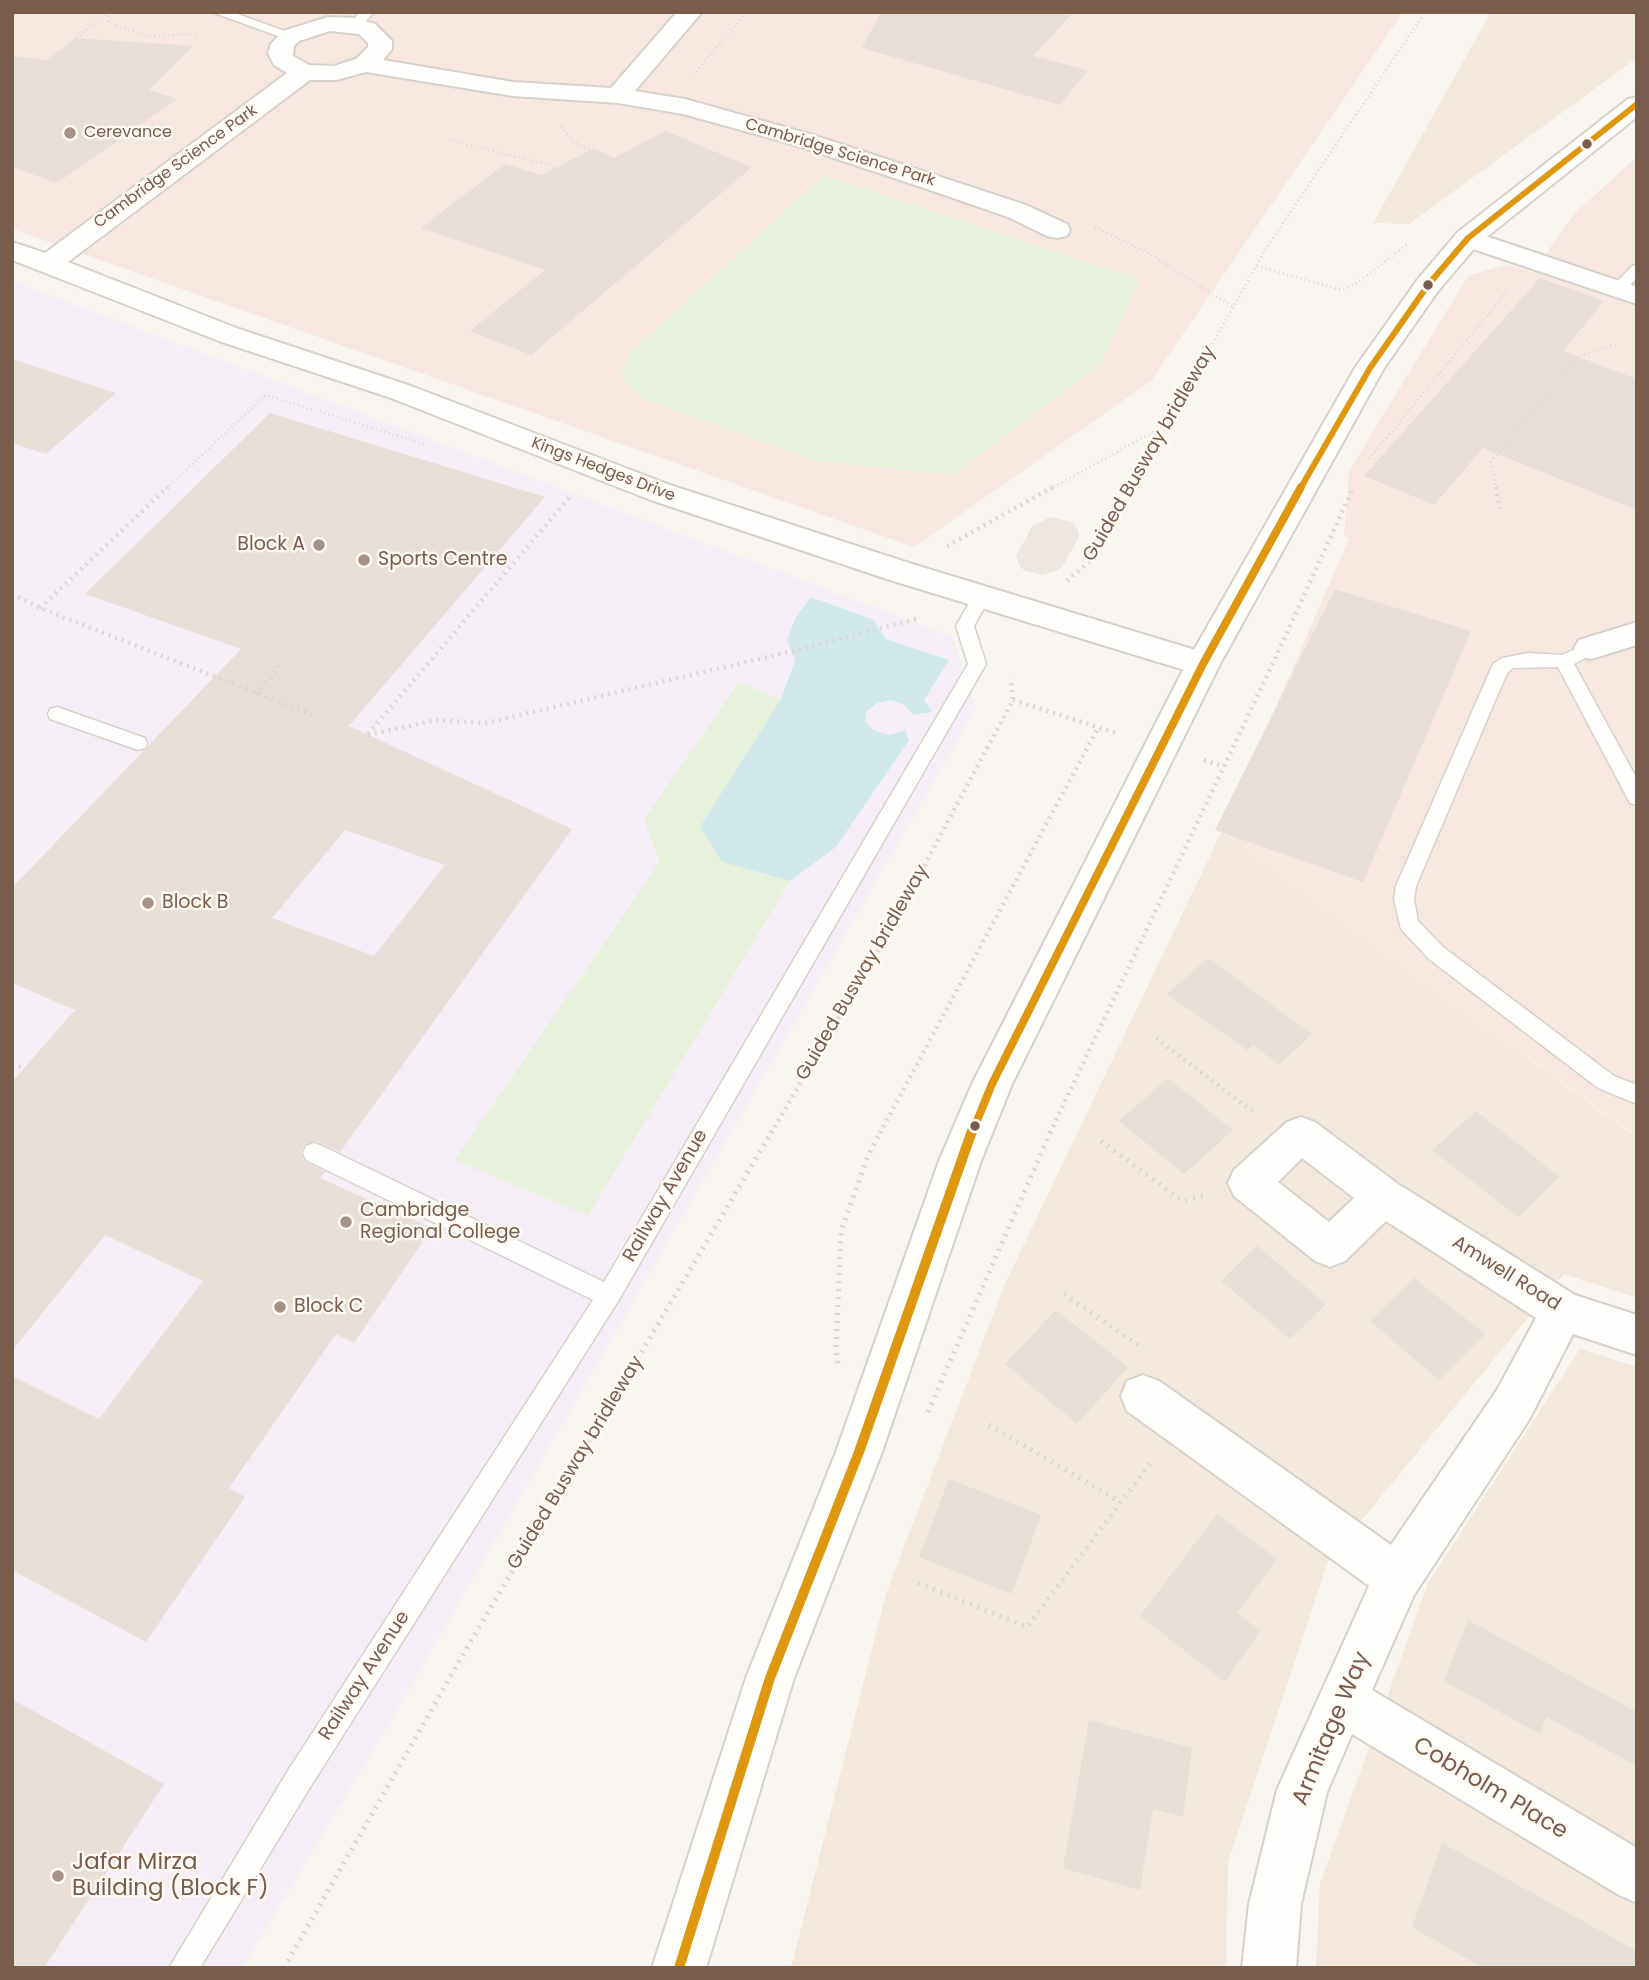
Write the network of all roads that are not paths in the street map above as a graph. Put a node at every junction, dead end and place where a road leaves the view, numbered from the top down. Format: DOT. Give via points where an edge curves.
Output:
graph roads {
  1 [pos="218,12"];
  2 [pos="690,12"];
  3 [pos="361,19"];
  4 [pos="291,36"];
  5 [pos="365,64"];
  6 [pos="304,72"];
  7 [pos="618,96"];
  8 [pos="1637,104"];
  9 [pos="1057,230"];
  10 [pos="1468,238"];
  11 [pos="12,250"];
  12 [pos="49,263"];
  13 [pos="1637,269"];
  14 [pos="1627,293"];
  15 [pos="981,597"];
  16 [pos="1637,633"];
  17 [pos="1578,654"];
  18 [pos="1203,664"];
  19 [pos="57,714"];
  20 [pos="138,743"];
  21 [pos="1637,798"];
  22 [pos="1637,1095"];
  23 [pos="314,1153"];
  24 [pos="1383,1197"];
  25 [pos="609,1296"];
  26 [pos="1562,1311"];
  27 [pos="1637,1335"];
  28 [pos="1143,1396"];
  29 [pos="1397,1578"];
  30 [pos="1344,1701"];
  31 [pos="1637,1877"];
  32 [pos="183,1968"];
  33 [pos="679,1968"];
  34 [pos="1269,1968"];
  1 -- 4 [label="lane"];
  2 -- 7 [label="street"];
  3 -- 4 [label="street"];
  3 -- 5 [label="street" via="380,41 380,49"];
  4 -- 6 [label="street" via="280,52 283,61"];
  5 -- 6 [label="street" via="336,73"];
  5 -- 7 [label="street, Cambridge Science Park" via="513,89"];
  6 -- 12 [label="street, Cambridge Science Park"];
  7 -- 9 [label="street, Cambridge Science Park" via="685,107 804,140 1017,211"];
  8 -- 10 [label="street"];
  10 -- 14 [label="street"];
  10 -- 18 [label="street" via="1427,285 1370,368"];
  11 -- 12 [label="street, Kings Hedges Drive"];
  12 -- 15 [label="street, Kings Hedges Drive" via="229,335 401,392 659,492"];
  13 -- 14 [label="lane"];
  15 -- 18 [label="street, Kings Hedges Drive"];
  15 -- 25 [label="lane, Railway Avenue" via="965,626 977,664"];
  16 -- 17 [label="street"];
  17 -- 21 [label="lane"];
  17 -- 22 [label="lane" via="1508,662 1499,669 1404,899 1408,923 1436,953 1606,1082"];
  18 -- 33 [label="street" via="992,1084 960,1161 859,1452 770,1678"];
  19 -- 20 [label="lane"];
  23 -- 25 [label="lane"];
  24 -- 24 [label="street, Amwell Road" via="1330,1248 1249,1183 1301,1134"];
  24 -- 26 [label="street, Amwell Road"];
  25 -- 32 [label="lane, Railway Avenue"];
  26 -- 27 [label="street, Amwell Road"];
  26 -- 29 [label="street, Armitage Way" via="1513,1405"];
  28 -- 29 [label="street"];
  29 -- 30 [label="street, Armitage Way"];
  30 -- 31 [label="street, Cobholm Place"];
  30 -- 34 [label="street, Armitage Way" via="1302,1790 1275,1904"];
}
